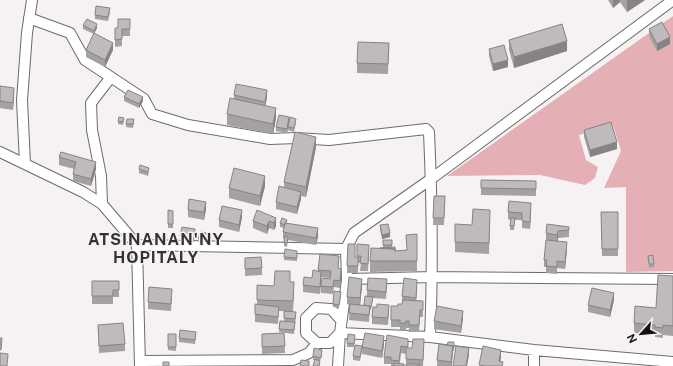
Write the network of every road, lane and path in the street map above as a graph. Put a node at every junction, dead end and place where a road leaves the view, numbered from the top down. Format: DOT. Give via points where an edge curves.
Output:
graph roads {
  1 [pos="32,0"];
  2 [pos="673,0"];
  3 [pos="29,18"];
  4 [pos="111,77"];
  5 [pos="0,152"];
  6 [pos="25,164"];
  7 [pos="431,179"];
  8 [pos="102,204"];
  9 [pos="137,245"];
  10 [pos="346,249"];
  11 [pos="432,278"];
  12 [pos="673,279"];
  13 [pos="347,280"];
  14 [pos="341,320"];
  15 [pos="340,334"];
  16 [pos="430,337"];
  17 [pos="317,343"];
  18 [pos="534,350"];
  19 [pos="673,362"];
  20 [pos="140,364"];
  21 [pos="338,366"];
  22 [pos="534,366"];
  1 -- 3 [label="street"];
  2 -- 7 [label="street"];
  3 -- 4 [label="street" via="70,33 85,60"];
  3 -- 6 [label="street" via="22,100"];
  4 -- 7 [label="street" via="144,99 152,114 188,125 263,138 329,140 426,129 429,132"];
  4 -- 8 [label="street" via="92,103 92,130 102,176"];
  5 -- 6 [label="street"];
  6 -- 8 [label="street"];
  7 -- 10 [label="street" via="354,233"];
  7 -- 11 [label="street"];
  8 -- 9 [label="street"];
  9 -- 10 [label="street"];
  9 -- 20 [label="street"];
  10 -- 13 [label="street"];
  11 -- 12 [label="street"];
  11 -- 13 [label="street"];
  11 -- 16 [label="street"];
  13 -- 14 [label="street"];
  14 -- 15 [label="street"];
  14 -- 17 [label="street" via="331,308 316,308 306,318 306,333"];
  15 -- 16 [label="street"];
  15 -- 17 [label="street" via="330,343"];
  15 -- 21 [label="street"];
  16 -- 18 [label="street"];
  17 -- 20 [label="street" via="309,353 293,360"];
  18 -- 19 [label="street"];
  18 -- 22 [label="street"];
}
